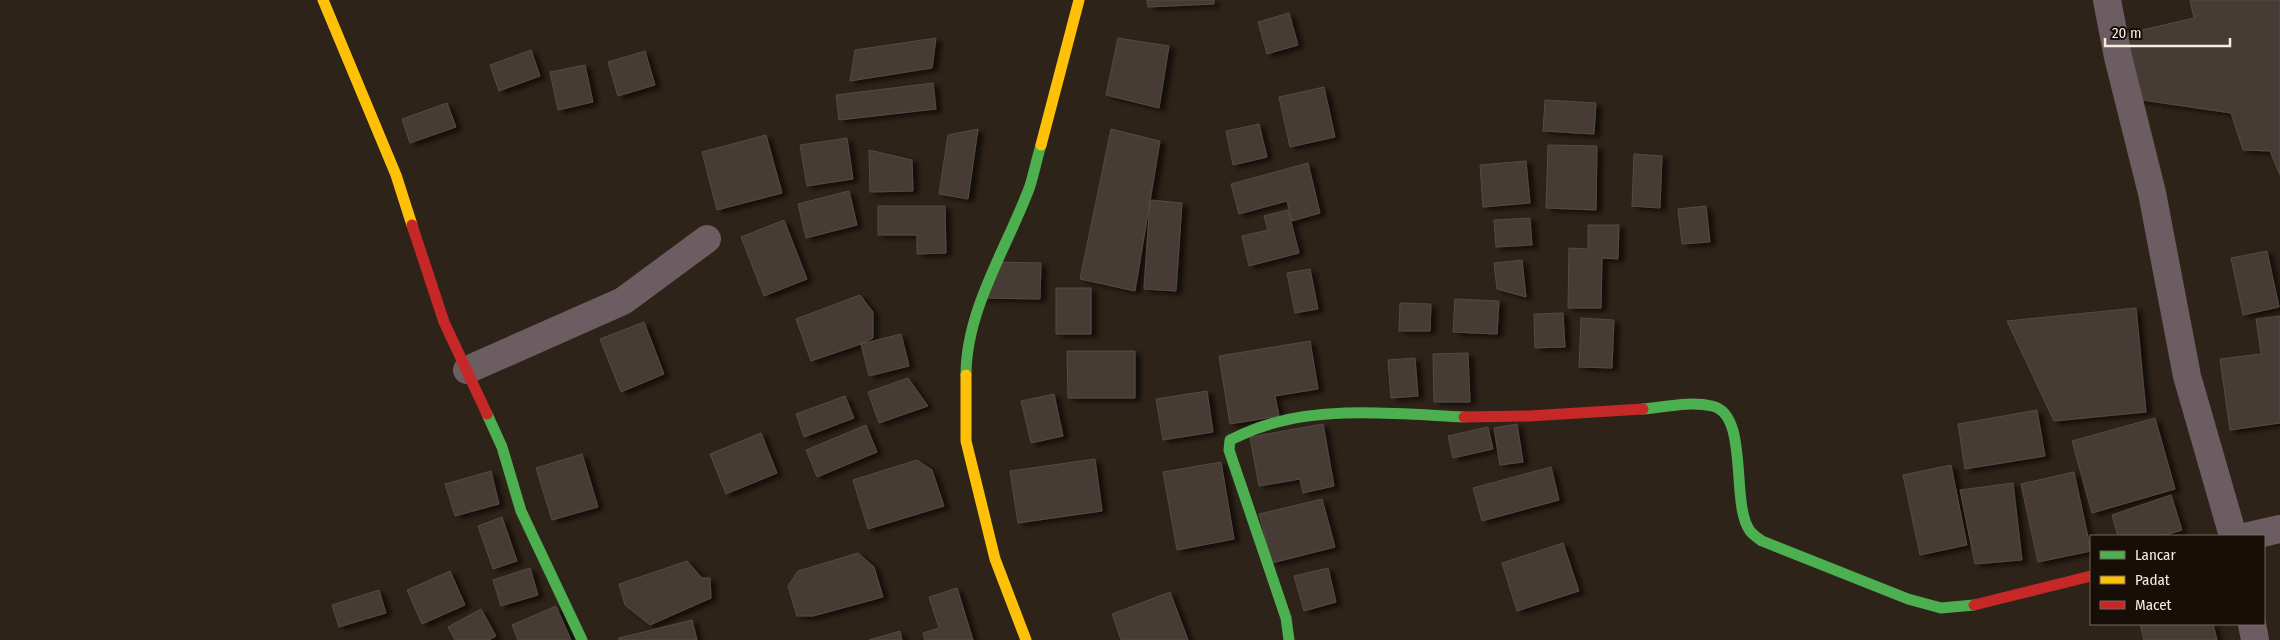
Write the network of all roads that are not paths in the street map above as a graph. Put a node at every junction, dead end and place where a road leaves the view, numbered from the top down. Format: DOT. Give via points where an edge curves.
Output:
graph roads {
  1 [pos="323,0"];
  2 [pos="1079,0"];
  3 [pos="2107,0"];
  4 [pos="707,239"];
  5 [pos="466,370"];
  6 [pos="2280,529"];
  7 [pos="2233,535"];
  8 [pos="2254,535"];
  9 [pos="2090,576"];
  10 [pos="2252,625"];
  11 [pos="582,640"];
  12 [pos="1026,640"];
  13 [pos="1289,640"];
  14 [pos="2255,640"];
  1 -- 5 [label="street" via="396,175 444,322"];
  2 -- 12 [label="street" via="1030,185 982,298 966,357 966,441 995,559"];
  3 -- 7 [label="street" via="2152,193 2187,376"];
  4 -- 5 [label="street" via="623,301"];
  5 -- 11 [label="street" via="502,447 521,512"];
  6 -- 8 [label="street"];
  9 -- 13 [label="street" via="1976,604 1941,608 1908,599 1762,541 1750,531 1744,516 1732,426 1725,412 1714,406 1701,404 1505,417 1319,414 1247,430 1230,440 1229,450 1286,618"];
  10 -- 14 [label="street"];
}
